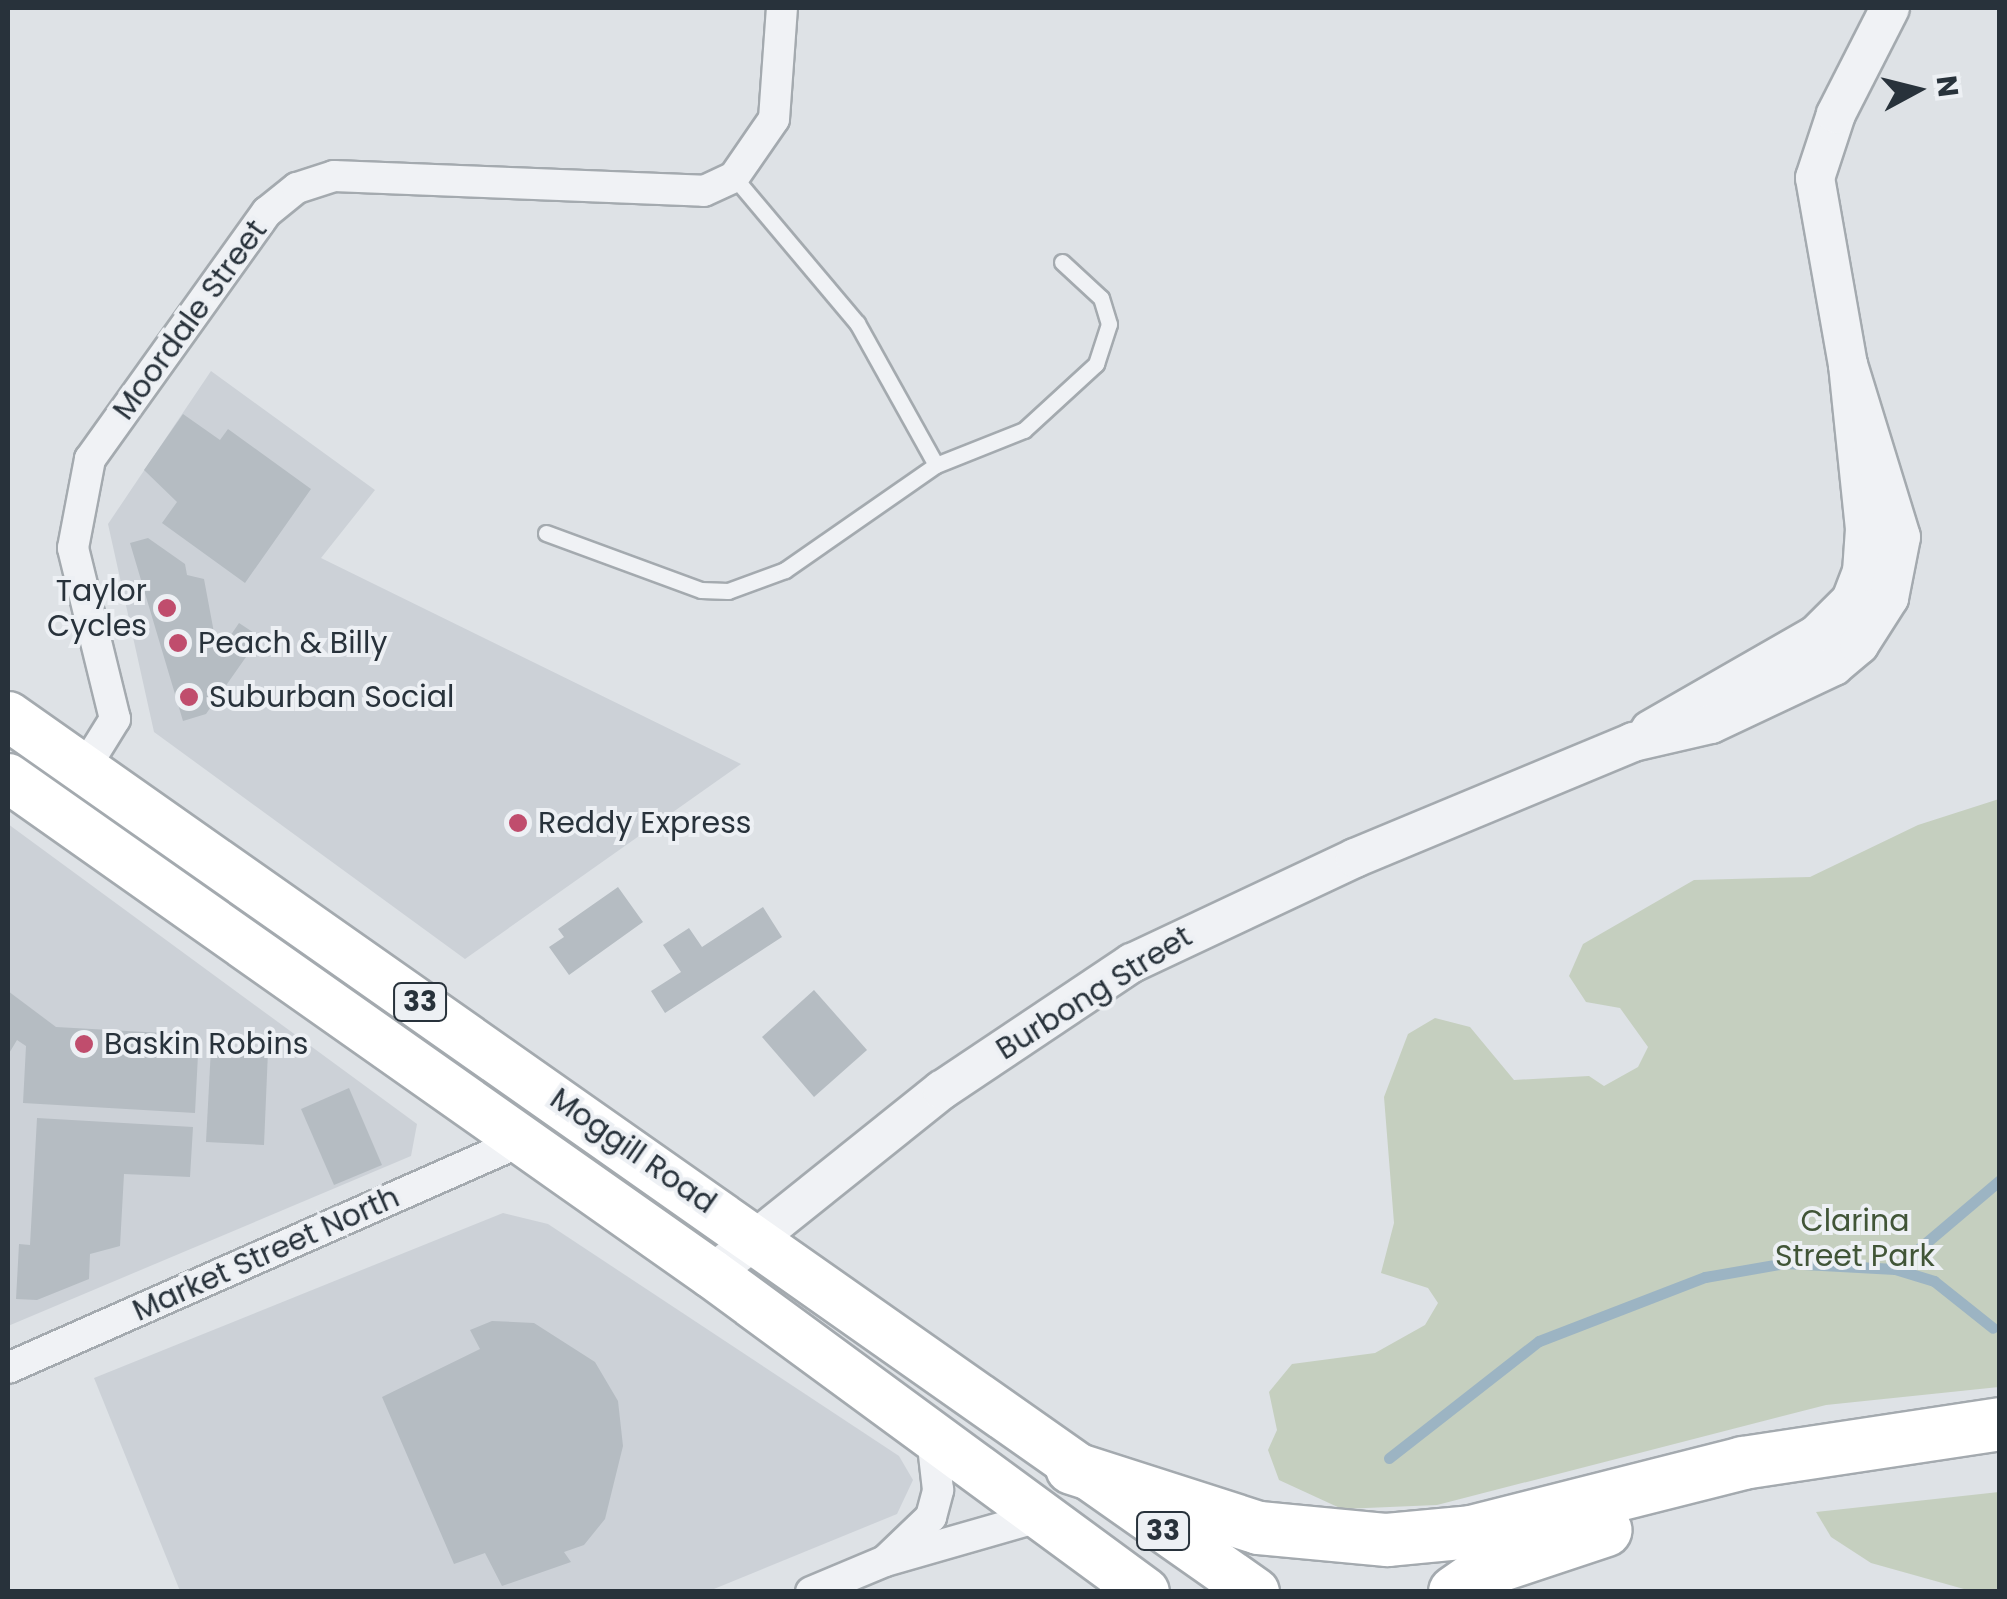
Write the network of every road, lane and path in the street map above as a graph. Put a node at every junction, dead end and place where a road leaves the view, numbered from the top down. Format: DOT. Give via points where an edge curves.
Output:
graph roads {
  1 [pos="782,8"];
  2 [pos="1890,8"];
  3 [pos="734,176"];
  4 [pos="1062,262"];
  5 [pos="936,464"];
  6 [pos="546,533"];
  7 [pos="8,716"];
  8 [pos="84,769"];
  9 [pos="8,778"];
  10 [pos="524,1140"];
  11 [pos="754,1237"];
  12 [pos="712,1274"];
  13 [pos="8,1368"];
  14 [pos="2000,1424"];
  15 [pos="932,1437"];
  16 [pos="2000,1458"];
  17 [pos="1072,1468"];
  18 [pos="1042,1516"];
  19 [pos="885,1560"];
  20 [pos="812,1592"];
  21 [pos="1145,1592"];
  22 [pos="1255,1592"];
  23 [pos="1456,1592"];
  1 -- 3 [label="street" via="774,119"];
  2 -- 11 [label="street, Burbong Street" via="1836,114 1814,178 1848,365 1866,529 1851,600 1816,635 1703,693 1632,742 1132,962 942,1090"];
  3 -- 5 [label="lane" via="856,323"];
  3 -- 8 [label="street, Moordale Street" via="704,191 334,176 297,188 267,212 90,459 73,548 114,719"];
  4 -- 5 [label="lane" via="1101,298 1109,324 1106,348 1024,430"];
  5 -- 6 [label="lane" via="785,570 728,591 653,575"];
  7 -- 8 [label="highway, Moggill Road / 33"];
  8 -- 11 [label="highway, Moggill Road / 33"];
  9 -- 10 [label="highway, Moggill Road / 33"];
  10 -- 12 [label="highway, Moggill Road / 33"];
  10 -- 13 [label="street, Market Street North"];
  11 -- 12 [label="street, Burbong Street"];
  11 -- 17 [label="highway, Moggill Road / 33"];
  12 -- 15 [label="highway, Moggill Road / 33"];
  14 -- 17 [label="highway" via="1742,1463 1471,1532 1388,1540 1259,1528"];
  15 -- 18 [label="highway, Moggill Road / 33"];
  15 -- 19 [label="street" via="938,1490 931,1517"];
  16 -- 23 [label="highway" via="1638,1520 1486,1570"];
  17 -- 22 [label="highway, Moggill Road / 33"];
  18 -- 19 [label="street"];
  18 -- 21 [label="highway, Moggill Road / 33"];
  19 -- 20 [label="street"];
}
